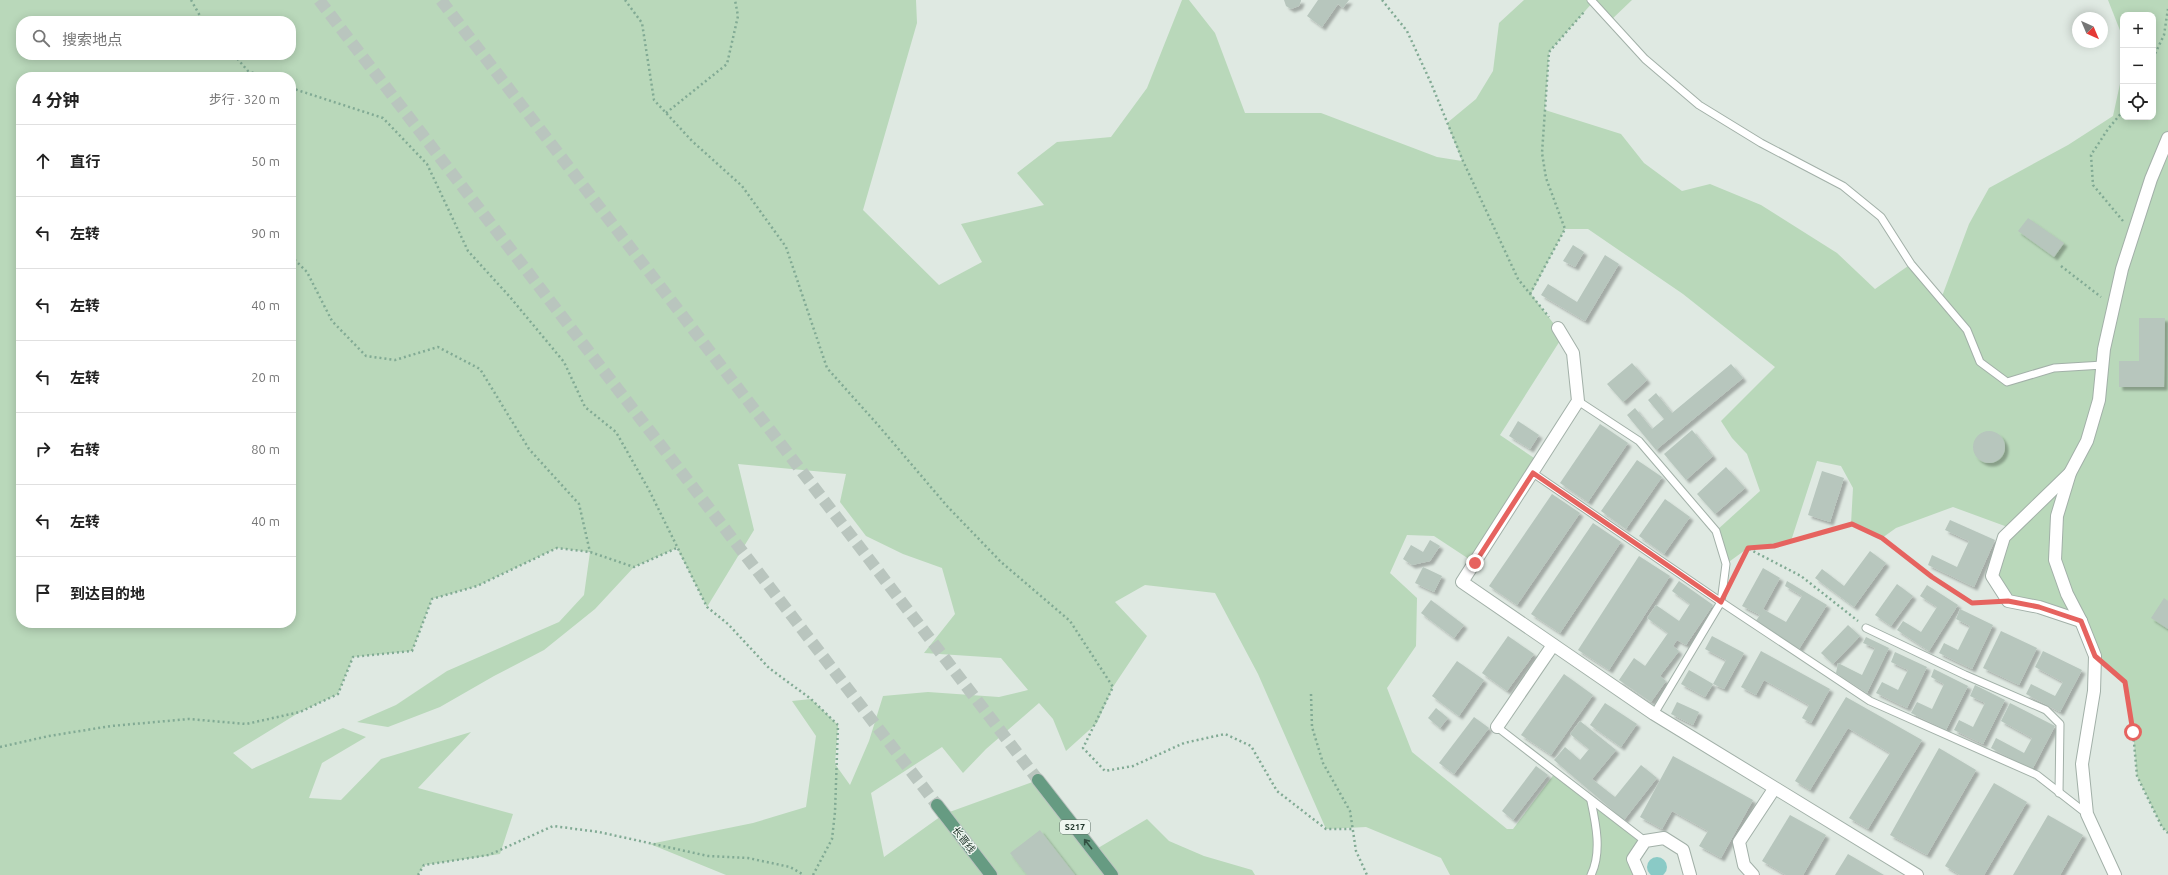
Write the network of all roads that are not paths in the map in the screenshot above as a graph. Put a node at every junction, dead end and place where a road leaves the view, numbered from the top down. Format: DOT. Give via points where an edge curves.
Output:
graph roads {
  1 [pos="1592,1"];
  2 [pos="2168,138"];
  3 [pos="1558,328"];
  4 [pos="2103,365"];
  5 [pos="1578,401"];
  6 [pos="1533,473"];
  7 [pos="2070,473"];
  8 [pos="1721,602"];
  9 [pos="2081,621"];
  10 [pos="1866,628"];
  11 [pos="1553,644"];
  12 [pos="1654,714"];
  13 [pos="1497,727"];
  14 [pos="1038,780"];
  15 [pos="1774,789"];
  16 [pos="2059,792"];
  17 [pos="1591,801"];
  18 [pos="937,806"];
  19 [pos="2087,814"];
  20 [pos="1645,841"];
  21 [pos="991,875"];
  22 [pos="1112,875"];
  23 [pos="1591,875"];
  24 [pos="1640,875"];
  25 [pos="1690,875"];
  26 [pos="1753,875"];
  27 [pos="1917,875"];
  28 [pos="2115,875"];
  1 -- 4 [label="lane" via="1645,59 1699,105 1761,143 1843,186 1881,217 1911,264 1967,330 1980,362 2007,382 2054,368"];
  2 -- 4 [label="street" via="2122,269"];
  3 -- 5 [label="street" via="1573,353"];
  4 -- 7 [label="street" via="2099,400 2087,441"];
  5 -- 6 [label="street"];
  5 -- 8 [label="lane" via="1639,441 1716,531 1726,564"];
  6 -- 8 [label="lane"];
  6 -- 11 [label="street" via="1462,582"];
  7 -- 9 [label="street" via="2057,516 2055,560 2067,594"];
  7 -- 9 [label="street" via="2004,537 1992,576 2008,601 2039,607"];
  8 -- 12 [label="lane"];
  8 -- 16 [label="lane" via="1870,701 2037,775"];
  9 -- 19 [label="street" via="2095,656 2094,691 2082,764"];
  10 -- 16 [label="lane" via="1965,676 2046,710 2060,724"];
  11 -- 12 [label="street"];
  11 -- 13 [label="street"];
  12 -- 15 [label="street"];
  13 -- 17 [label="lane"];
  22 -- 14 [label="main road, S217, one-way"];
  15 -- 26 [label="street" via="1739,842 1744,865"];
  15 -- 27 [label="street"];
  16 -- 19 [label="lane"];
  17 -- 20 [label="lane"];
  17 -- 23 [label="lane" via="1597,840"];
  18 -- 21 [label="main road, 长晋线"];
  19 -- 28 [label="street"];
  20 -- 24 [label="street" via="1633,859"];
  20 -- 25 [label="street" via="1664,838 1683,850"];
}
